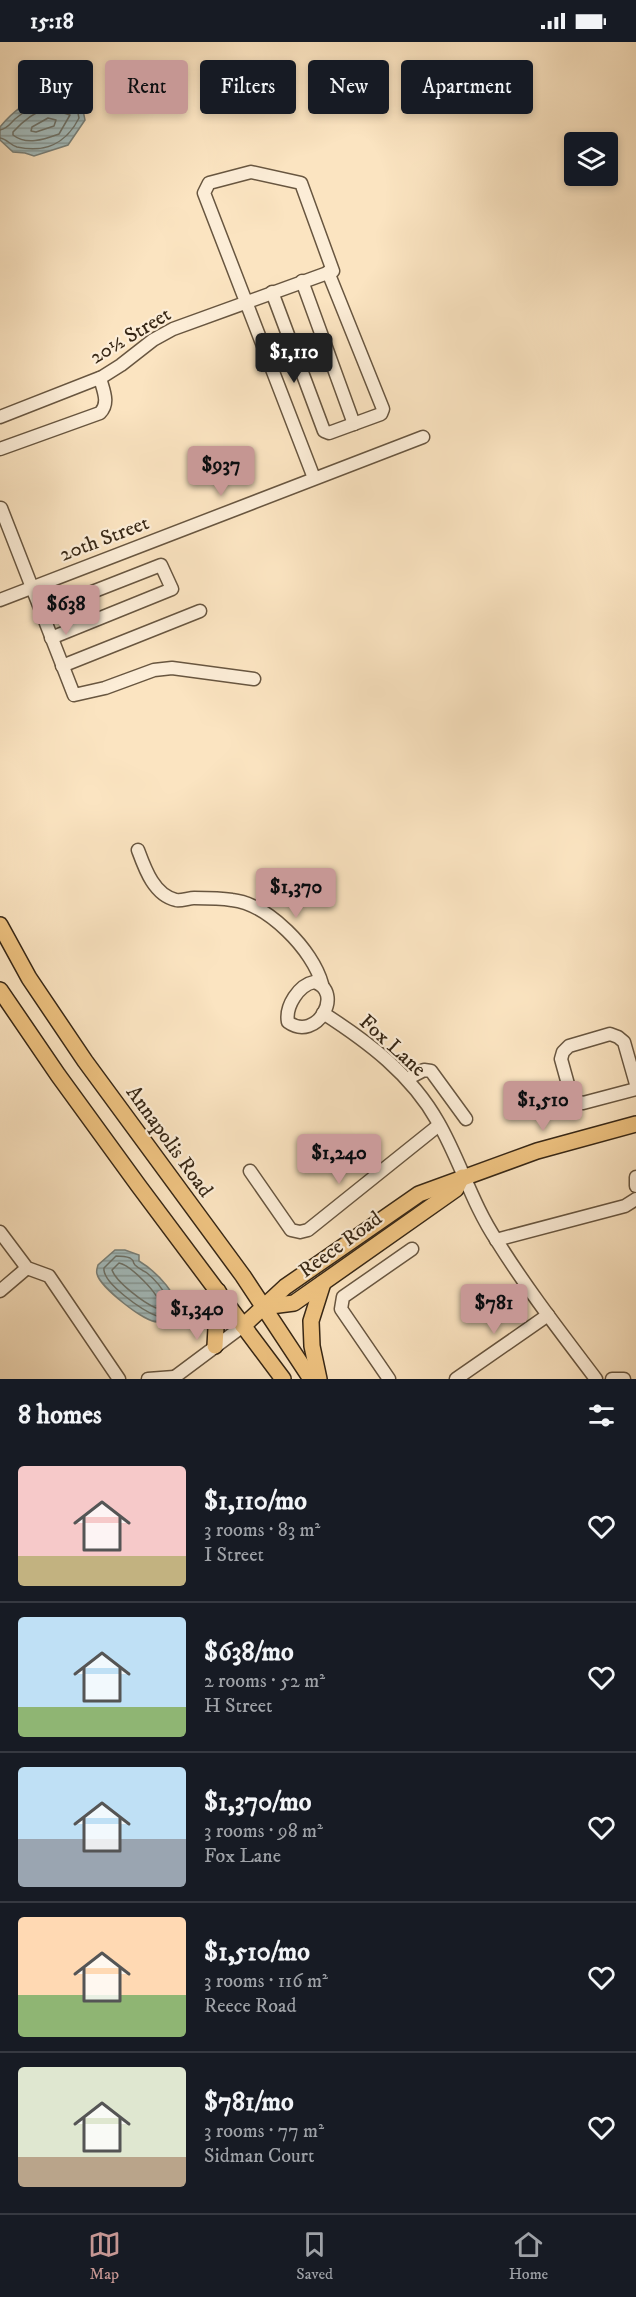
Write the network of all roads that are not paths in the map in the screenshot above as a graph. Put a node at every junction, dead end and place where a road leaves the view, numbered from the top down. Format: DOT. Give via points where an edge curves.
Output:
graph roads {
  1 [pos="328,272"];
  2 [pos="302,281"];
  3 [pos="272,292"];
  4 [pos="246,301"];
  5 [pos="100,378"];
  6 [pos="0,417"];
  7 [pos="354,424"];
  8 [pos="423,437"];
  9 [pos="0,449"];
  10 [pos="314,478"];
  11 [pos="1,508"];
  12 [pos="31,587"];
  13 [pos="0,600"];
  14 [pos="200,611"];
  15 [pos="41,612"];
  16 [pos="51,638"];
  17 [pos="62,666"];
  18 [pos="254,679"];
  19 [pos="138,850"];
  20 [pos="0,925"];
  21 [pos="322,984"];
  22 [pos="0,990"];
  23 [pos="323,1013"];
  24 [pos="407,1079"];
  25 [pos="636,1084"];
  26 [pos="636,1089"];
  27 [pos="466,1119"];
  28 [pos="636,1124"];
  29 [pos="439,1125"];
  30 [pos="250,1171"];
  31 [pos="462,1177"];
  32 [pos="636,1177"];
  33 [pos="636,1186"];
  34 [pos="636,1199"];
  35 [pos="0,1232"];
  36 [pos="495,1240"];
  37 [pos="412,1249"];
  38 [pos="27,1268"];
  39 [pos="322,1282"];
  40 [pos="3,1287"];
  41 [pos="218,1291"];
  42 [pos="262,1308"];
  43 [pos="548,1315"];
  44 [pos="243,1326"];
  45 [pos="215,1346"];
  46 [pos="118,1378"];
  47 [pos="173,1378"];
  48 [pos="132,1379"];
  49 [pos="148,1379"];
  50 [pos="283,1379"];
  51 [pos="312,1379"];
  52 [pos="319,1379"];
  53 [pos="389,1379"];
  54 [pos="456,1379"];
  55 [pos="596,1379"];
  56 [pos="612,1379"];
  57 [pos="624,1379"];
  1 -- 2 [label="street, 20½ Street"];
  1 -- 4 [label="street" via="333,271 301,183 250,172 209,183 204,193"];
  1 -- 7 [label="street" via="383,409 381,414"];
  2 -- 3 [label="street, 20½ Street"];
  2 -- 7 [label="street"];
  3 -- 4 [label="street, 20½ Street"];
  3 -- 7 [label="street" via="324,431 329,433"];
  4 -- 5 [label="street, 20½ Street" via="172,329"];
  4 -- 10 [label="street"];
  5 -- 6 [label="street, 20½ Street"];
  5 -- 9 [label="street" via="106,401 100,413"];
  8 -- 10 [label="street, 20th Street"];
  10 -- 12 [label="street, 20th Street"];
  11 -- 12 [label="street"];
  12 -- 13 [label="street, 20th Street"];
  12 -- 15 [label="street"];
  14 -- 17 [label="street"];
  15 -- 16 [label="street"];
  15 -- 16 [label="street" via="161,565 172,589"];
  16 -- 17 [label="street"];
  17 -- 18 [label="street" via="74,695 172,668"];
  19 -- 21 [label="street" via="146,872 160,891 176,900 244,901 275,919 319,972"];
  20 -- 42 [label="main road, Annapolis Road" via="29,978 79,1052 243,1276"];
  21 -- 23 [label="street" via="328,996"];
  21 -- 23 [label="street" via="314,982 300,989 287,1014 288,1022 305,1028"];
  22 -- 41 [label="main road" via="71,1094"];
  23 -- 24 [label="street, Fox Lane"];
  24 -- 27 [label="street" via="424,1070 431,1071"];
  24 -- 29 [label="street, Fox Lane"];
  25 -- 26 [label="street" via="624,1042 618,1037 610,1034 569,1046 563,1052 561,1059 576,1101 582,1103"];
  28 -- 31 [label="main road, Reece Road" via="537,1151"];
  29 -- 30 [label="street" via="308,1230 300,1232 291,1230"];
  29 -- 31 [label="street, Fox Lane"];
  31 -- 36 [label="street, Fox Lane"];
  31 -- 39 [label="main road, Reece Road" via="456,1190"];
  31 -- 42 [label="main road, Reece Road" via="419,1194 285,1287"];
  32 -- 33 [label="street"];
  34 -- 36 [label="street" via="625,1206"];
  35 -- 38 [label="street"];
  36 -- 43 [label="street, Fox Lane"];
  37 -- 53 [label="street" via="343,1297 341,1309"];
  38 -- 40 [label="street"];
  38 -- 46 [label="street" via="49,1276"];
  39 -- 42 [label="main road, Reece Road" via="294,1303"];
  39 -- 52 [label="main road" via="310,1321"];
  41 -- 44 [label="main road"];
  41 -- 45 [label="main road"];
  42 -- 44 [label="main road, Reece Road"];
  42 -- 51 [label="main road, Annapolis Road"];
  43 -- 54 [label="street"];
  43 -- 55 [label="street, Fox Lane"];
  44 -- 45 [label="street, Reece Road"];
  44 -- 50 [label="main road"];
  45 -- 47 [label="street, Reece Road"];
  46 -- 48 [label="street"];
  47 -- 49 [label="street"];
  56 -- 57 [label="street"];
}
